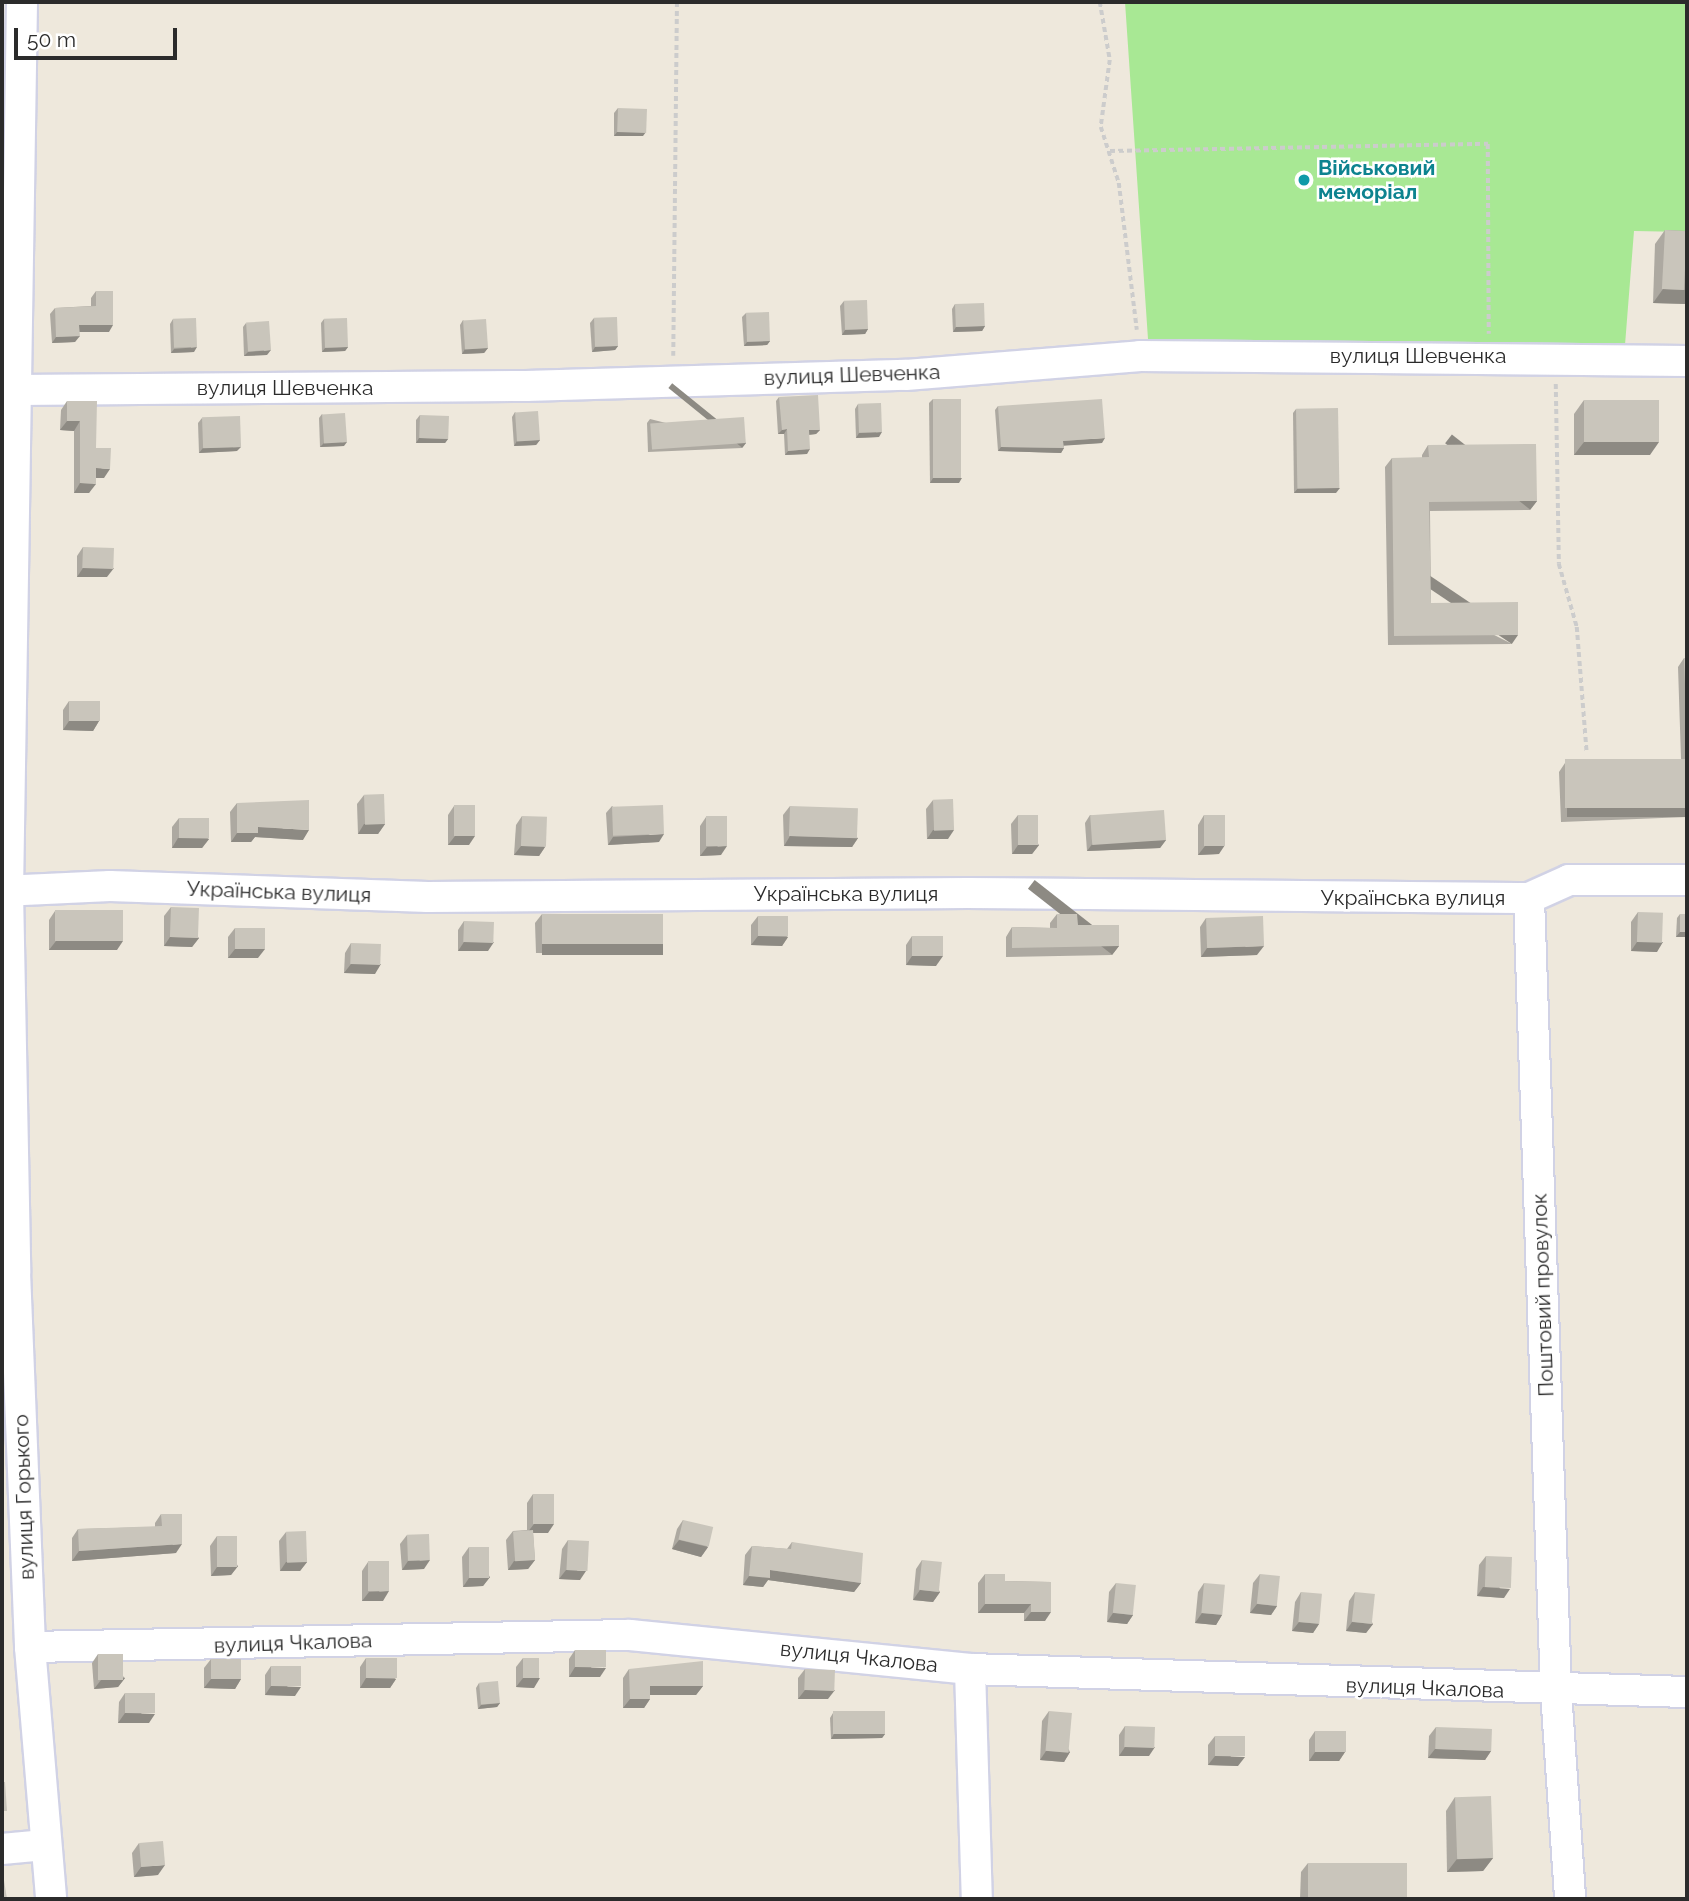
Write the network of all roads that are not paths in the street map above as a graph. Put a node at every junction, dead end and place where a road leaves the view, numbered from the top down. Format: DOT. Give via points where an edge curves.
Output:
graph roads {
  1 [pos="22,2"];
  2 [pos="1687,361"];
  3 [pos="11,374"];
  4 [pos="1687,880"];
  5 [pos="5,891"];
  6 [pos="1529,898"];
  7 [pos="30,1647"];
  8 [pos="970,1668"];
  9 [pos="1556,1691"];
  10 [pos="1687,1692"];
  11 [pos="45,1845"];
  12 [pos="2,1849"];
  13 [pos="51,1899"];
  14 [pos="977,1899"];
  15 [pos="1570,1899"];
  1 -- 3 [label="street, вулиця Горького"];
  2 -- 3 [label="street, вулиця Шевченка" via="1140,356 906,374 673,382"];
  3 -- 5 [label="street, вулиця Горького"];
  4 -- 6 [label="street, Українська вулиця" via="1569,880"];
  5 -- 6 [label="street, Українська вулиця" via="110,886 428,897"];
  5 -- 7 [label="street, вулиця Горького"];
  6 -- 9 [label="street, Поштовий провулок"];
  7 -- 8 [label="street, вулиця Чкалова" via="630,1634"];
  7 -- 11 [label="street, вулиця Горького"];
  8 -- 9 [label="street, вулиця Чкалова"];
  8 -- 14 [label="street"];
  9 -- 10 [label="street, вулиця Чкалова"];
  9 -- 15 [label="street, Поштовий провулок"];
  11 -- 12 [label="street"];
  11 -- 13 [label="street, вулиця Горького"];
}
